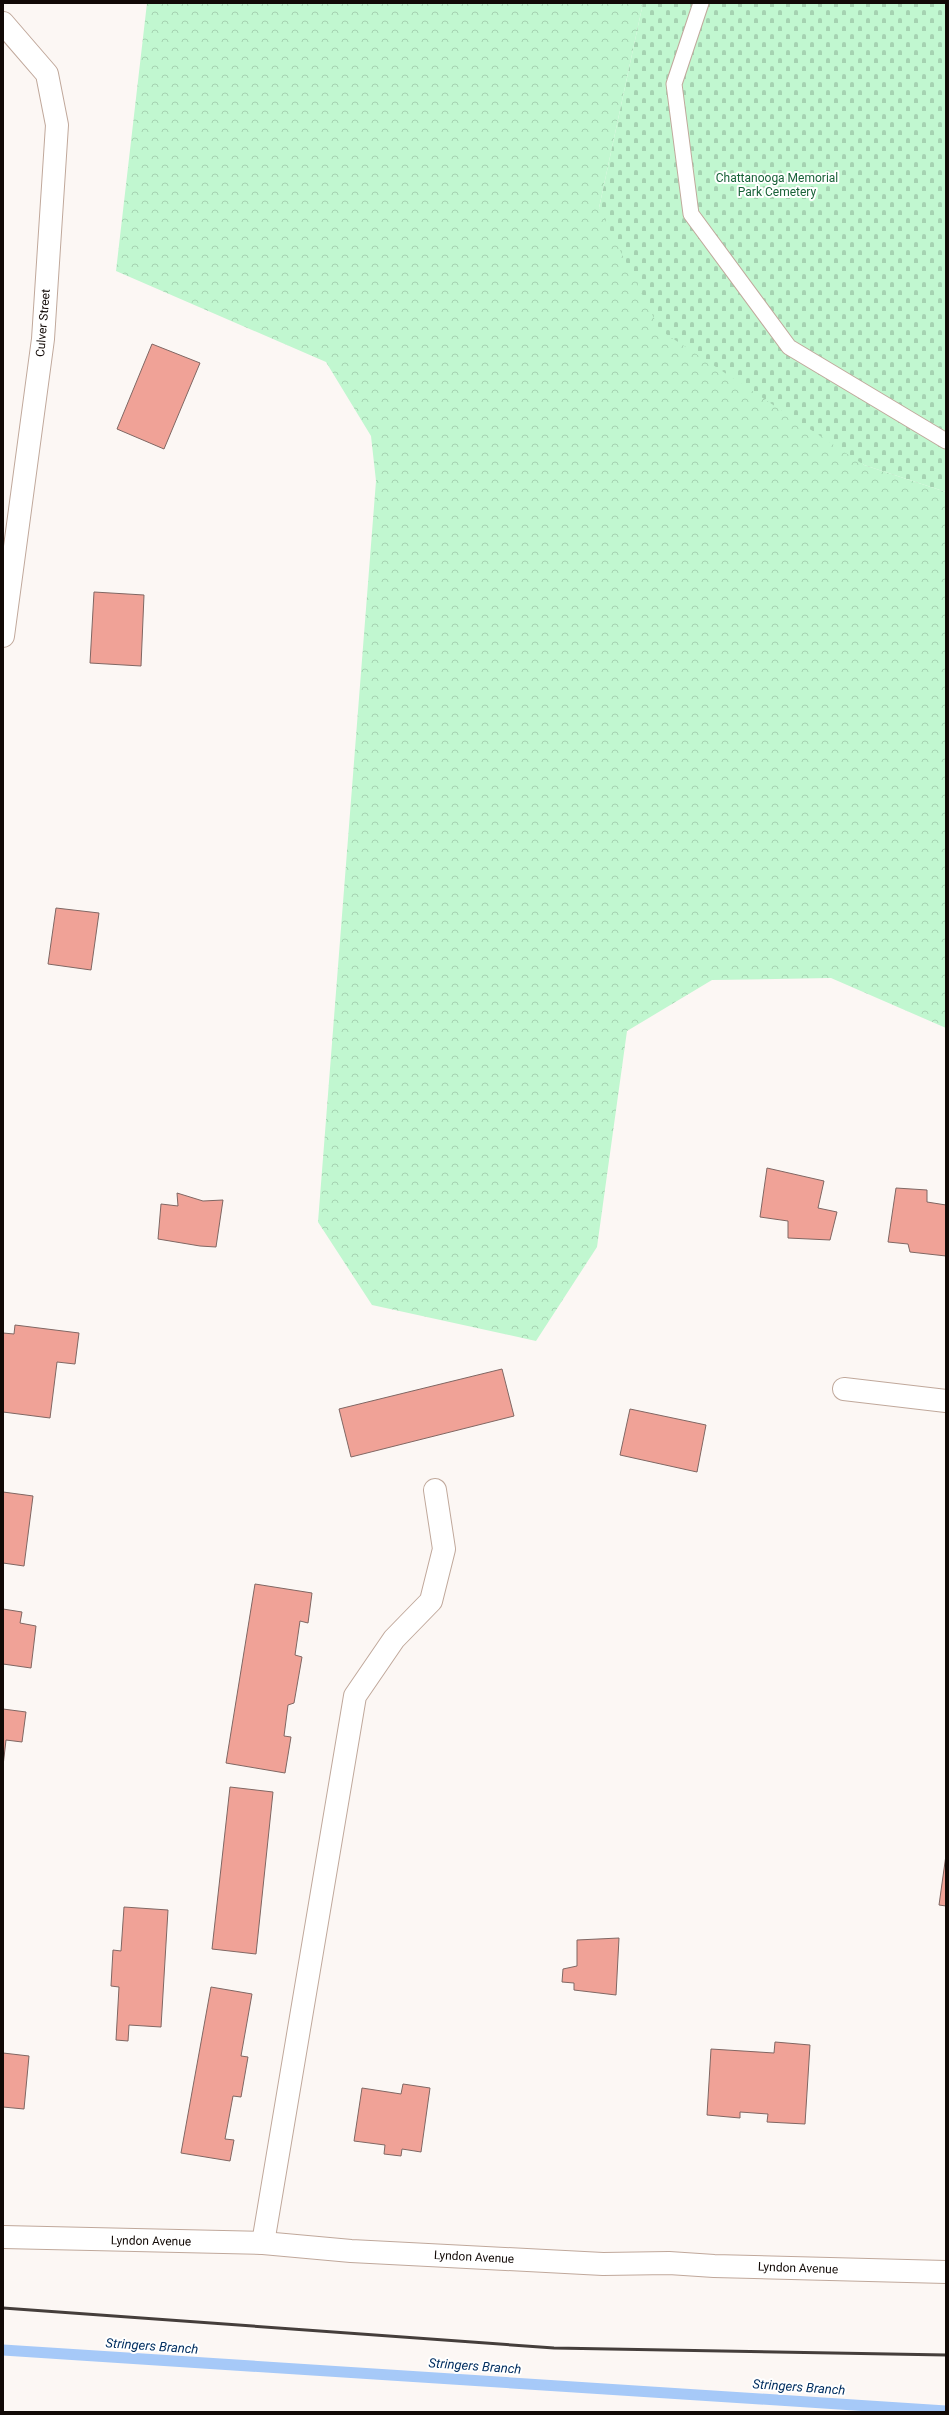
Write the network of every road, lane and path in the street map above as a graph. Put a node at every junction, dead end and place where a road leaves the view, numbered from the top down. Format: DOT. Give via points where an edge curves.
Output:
graph roads {
  1 [pos="701,3"];
  2 [pos="4,23"];
  3 [pos="946,441"];
  4 [pos="3,636"];
  5 [pos="844,1389"];
  6 [pos="946,1401"];
  7 [pos="435,1490"];
  8 [pos="3,2238"];
  9 [pos="263,2243"];
  10 [pos="946,2272"];
  1 -- 3 [label="lane" via="674,84 691,214 789,347"];
  2 -- 4 [label="street, Culver Street" via="47,74 57,125 43,339"];
  5 -- 6 [label="street"];
  7 -- 9 [label="street" via="444,1549 432,1601 394,1638 355,1696"];
  8 -- 9 [label="street, Lyndon Avenue"];
  9 -- 10 [label="street, Lyndon Avenue" via="351,2251 603,2264 669,2263"];
}
